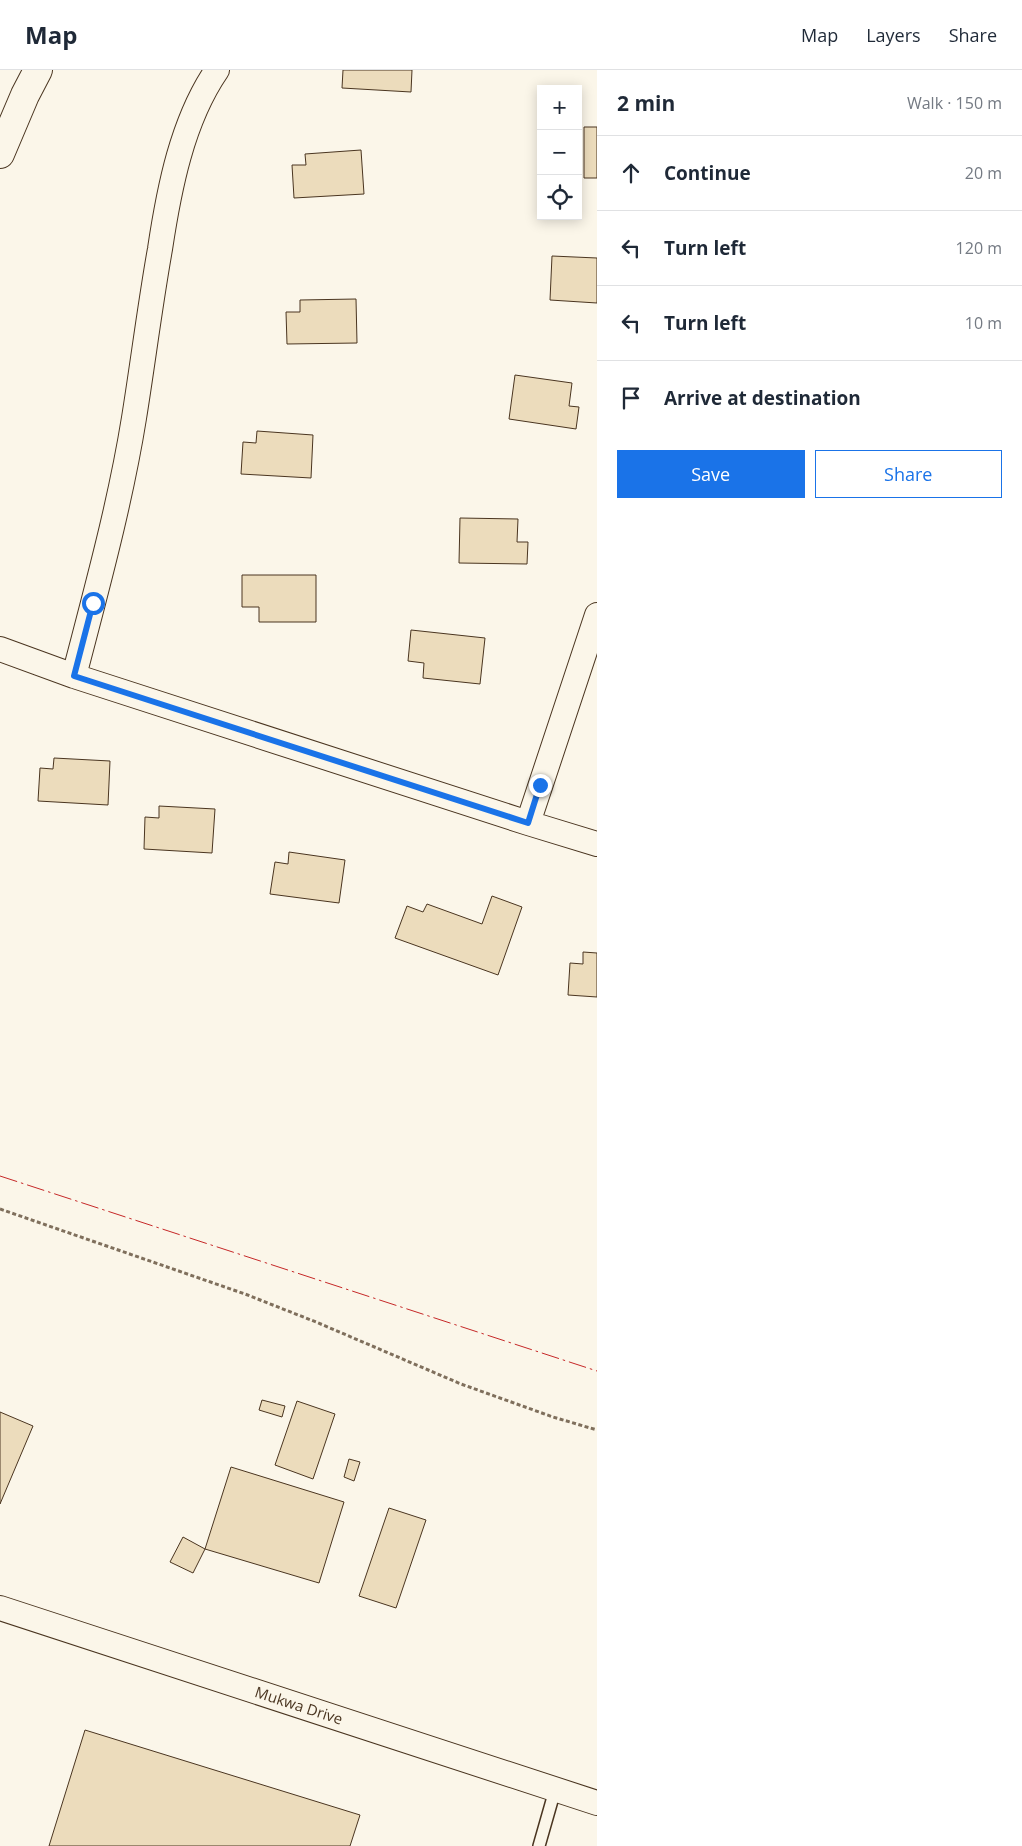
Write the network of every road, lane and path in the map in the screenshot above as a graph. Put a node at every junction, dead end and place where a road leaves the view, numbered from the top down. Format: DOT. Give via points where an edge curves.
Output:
graph roads {
  1 [pos="38,70"];
  2 [pos="217,70"];
  3 [pos="0,154"];
  4 [pos="597,615"];
  5 [pos="0,649"];
  6 [pos="74,676"];
  7 [pos="528,823"];
  8 [pos="597,844"];
  9 [pos="0,1209"];
  10 [pos="597,1430"];
  11 [pos="0,1608"];
  12 [pos="556,1790"];
  13 [pos="597,1804"];
  14 [pos="539,1846"];
  1 -- 3 [label="street"];
  2 -- 6 [label="street" via="186,134 168,200 134,419"];
  4 -- 7 [label="street"];
  5 -- 6 [label="street"];
  6 -- 7 [label="street"];
  7 -- 8 [label="street"];
  9 -- 10 [label="path" via="246,1294 461,1384"];
  11 -- 12 [label="street, Mukwa Drive"];
  12 -- 13 [label="street, Mukwa Drive"];
  12 -- 14 [label="lane"];
}
